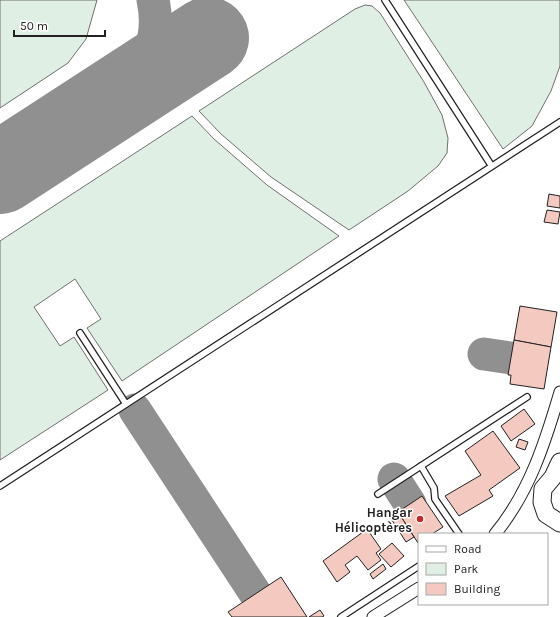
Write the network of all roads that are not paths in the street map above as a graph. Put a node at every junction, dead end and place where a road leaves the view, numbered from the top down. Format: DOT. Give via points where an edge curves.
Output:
graph roads {
  1 [pos="385,0"];
  2 [pos="560,122"];
  3 [pos="491,165"];
  4 [pos="80,333"];
  5 [pos="560,392"];
  6 [pos="527,397"];
  7 [pos="126,404"];
  8 [pos="421,466"];
  9 [pos="558,471"];
  10 [pos="0,486"];
  11 [pos="378,494"];
  12 [pos="560,523"];
  13 [pos="458,533"];
  14 [pos="496,533"];
  15 [pos="418,567"];
  16 [pos="418,589"];
  17 [pos="341,617"];
  18 [pos="373,617"];
  1 -- 3 [label="lane"];
  2 -- 3 [label="lane"];
  3 -- 7 [label="lane"];
  4 -- 7 [label="lane"];
  5 -- 14 [label="street" via="544,445 525,488"];
  6 -- 8 [label="lane"];
  7 -- 10 [label="lane"];
  8 -- 11 [label="lane"];
  8 -- 13 [label="lane" via="434,488 435,500"];
  9 -- 12 [label="main road" via="543,489 542,502 546,514"];
  15 -- 17 [label="lane"];
  16 -- 18 [label="street"];
}
